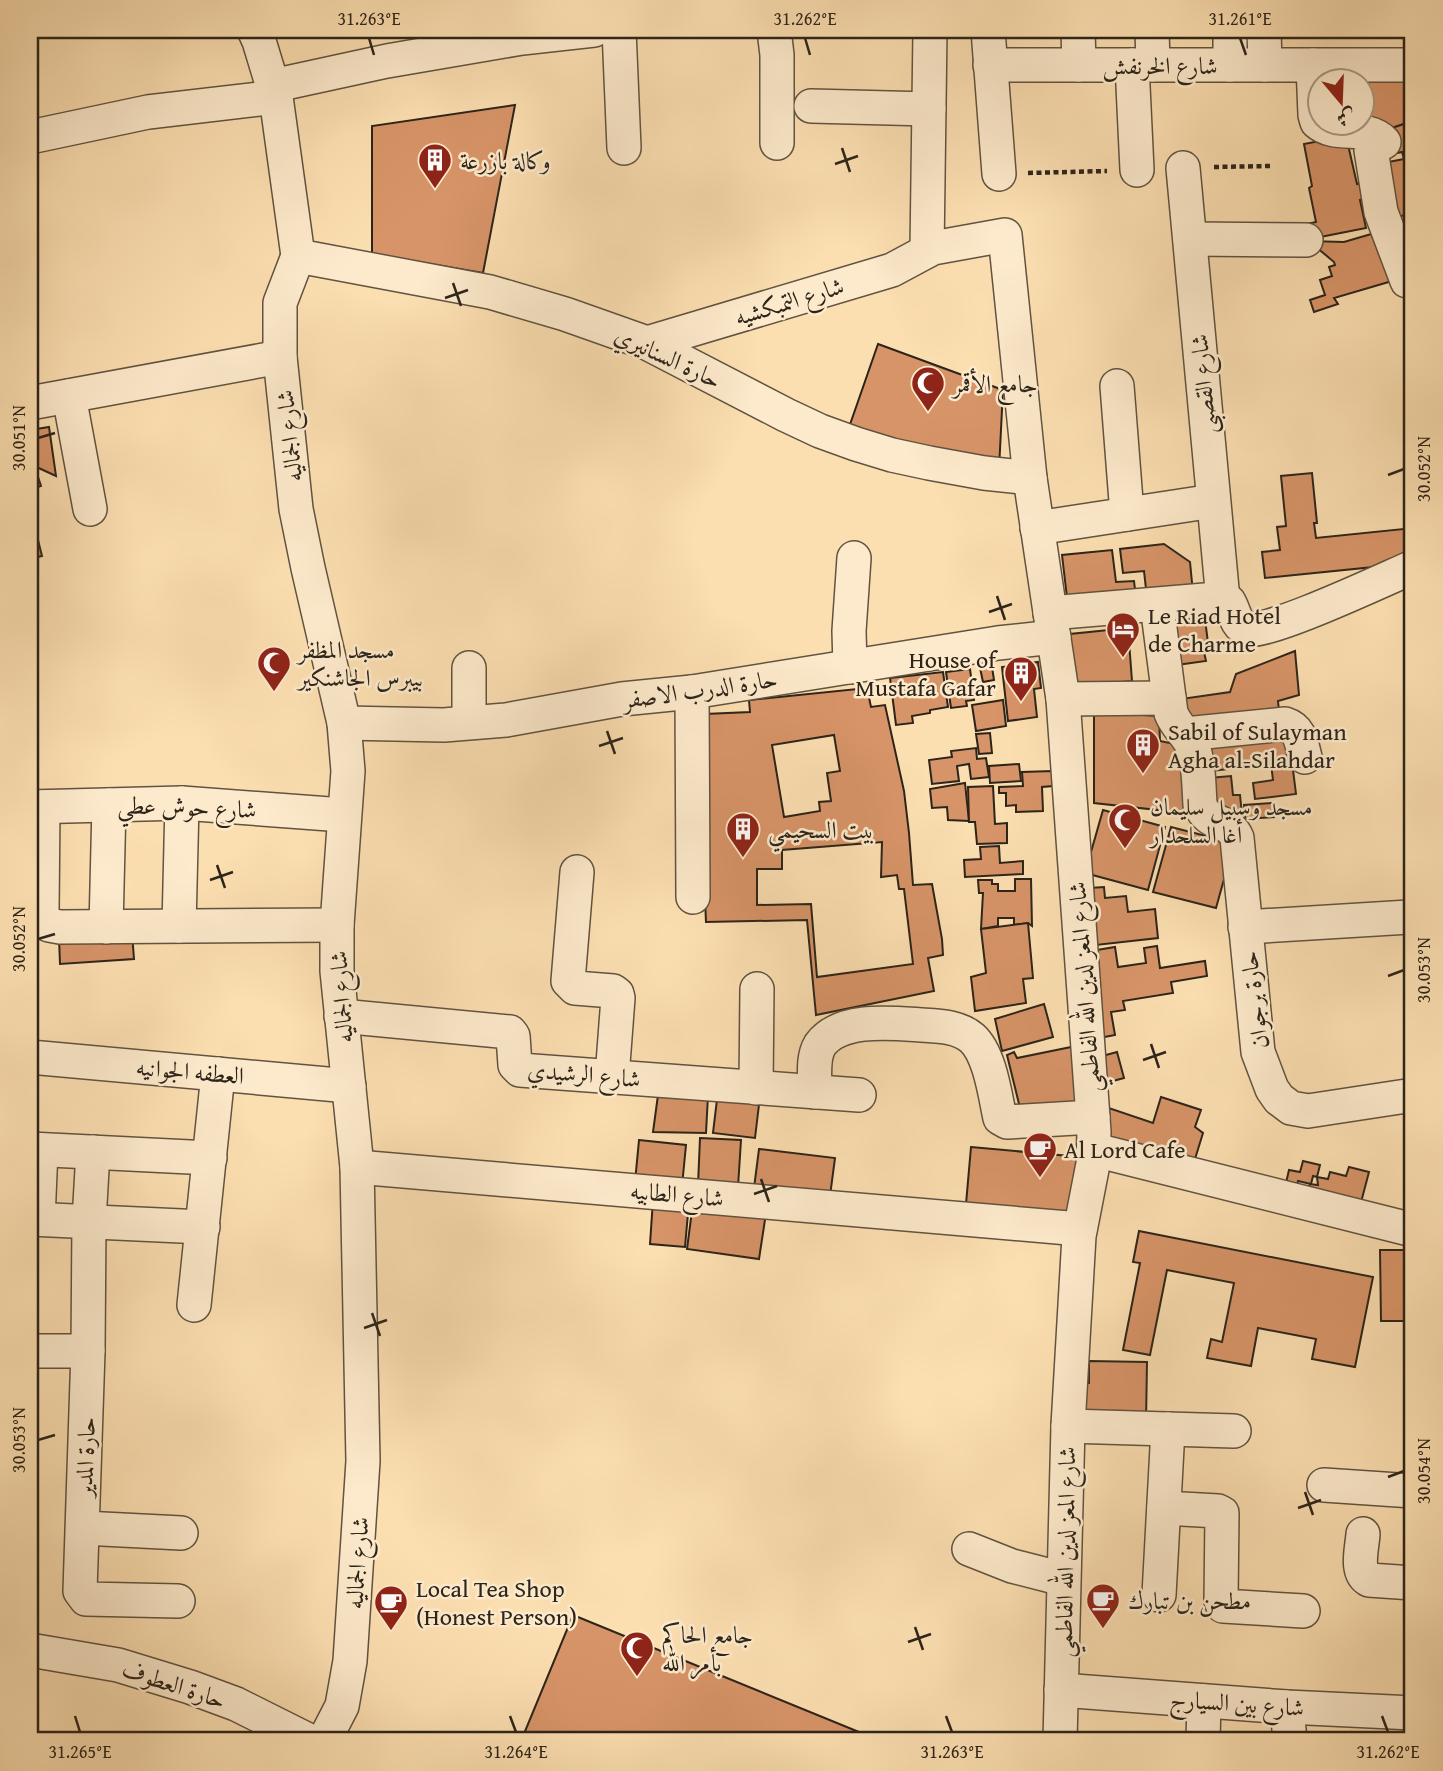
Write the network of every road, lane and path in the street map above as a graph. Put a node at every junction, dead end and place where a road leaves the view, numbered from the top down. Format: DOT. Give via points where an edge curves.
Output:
graph roads {
  1 [pos="254,30"];
  2 [pos="594,30"];
  3 [pos="619,30"];
  4 [pos="774,30"];
  5 [pos="930,30"];
  6 [pos="988,30"];
  7 [pos="1078,30"];
  8 [pos="1152,30"];
  9 [pos="1230,30"];
  10 [pos="1264,30"];
  11 [pos="420,43"];
  12 [pos="990,65"];
  13 [pos="1079,65"];
  14 [pos="1143,65"];
  15 [pos="1230,65"];
  16 [pos="1265,65"];
  17 [pos="1313,65"];
  18 [pos="1413,65"];
  19 [pos="274,91"];
  20 [pos="811,106"];
  21 [pos="929,109"];
  22 [pos="30,137"];
  23 [pos="777,143"];
  24 [pos="624,148"];
  25 [pos="1183,168"];
  26 [pos="1137,170"];
  27 [pos="999,174"];
  28 [pos="1005,235"];
  29 [pos="1190,239"];
  30 [pos="1306,240"];
  31 [pos="927,251"];
  32 [pos="298,256"];
  33 [pos="1413,282"];
  34 [pos="647,343"];
  35 [pos="281,357"];
  36 [pos="1116,386"];
  37 [pos="69,396"];
  38 [pos="30,403"];
  39 [pos="1030,478"];
  40 [pos="1213,501"];
  41 [pos="90,509"];
  42 [pos="1127,514"];
  43 [pos="1037,528"];
  44 [pos="855,558"];
  45 [pos="1413,567"];
  46 [pos="1223,600"];
  47 [pos="1157,605"];
  48 [pos="1052,625"];
  49 [pos="850,667"];
  50 [pos="469,668"];
  51 [pos="692,692"];
  52 [pos="1169,698"];
  53 [pos="1063,699"];
  54 [pos="469,722"];
  55 [pos="345,723"];
  56 [pos="1185,734"];
  57 [pos="1305,757"];
  58 [pos="182,803"];
  59 [pos="109,805"];
  60 [pos="36,807"];
  61 [pos="344,815"];
  62 [pos="577,872"];
  63 [pos="36,873"];
  64 [pos="693,897"];
  65 [pos="1409,917"];
  66 [pos="337,925"];
  67 [pos="180,926"];
  68 [pos="106,927"];
  69 [pos="1245,927"];
  70 [pos="757,989"];
  71 [pos="341,1016"];
  72 [pos="30,1057"];
  73 [pos="218,1074"];
  74 [pos="612,1077"];
  75 [pos="349,1086"];
  76 [pos="756,1088"];
  77 [pos="815,1092"];
  78 [pos="1413,1094"];
  79 [pos="859,1095"];
  80 [pos="1093,1117"];
  81 [pos="35,1150"];
  82 [pos="1095,1150"];
  83 [pos="93,1152"];
  84 [pos="210,1158"];
  85 [pos="357,1167"];
  86 [pos="34,1219"];
  87 [pos="89,1221"];
  88 [pos="203,1227"];
  89 [pos="1080,1229"];
  90 [pos="1413,1230"];
  91 [pos="194,1304"];
  92 [pos="36,1351"];
  93 [pos="88,1351"];
  94 [pos="1068,1426"];
  95 [pos="1168,1429"];
  96 [pos="1234,1430"];
  97 [pos="1324,1485"];
  98 [pos="1413,1491"];
  99 [pos="1164,1508"];
  100 [pos="83,1528"];
  101 [pos="181,1533"];
  102 [pos="1363,1534"];
  103 [pos="969,1549"];
  104 [pos="1063,1579"];
  105 [pos="1413,1583"];
  106 [pos="1159,1595"];
  107 [pos="178,1601"];
  108 [pos="1303,1611"];
  109 [pos="30,1650"];
  110 [pos="1061,1690"];
  111 [pos="1204,1700"];
  112 [pos="1287,1707"];
  113 [pos="1413,1713"];
  114 [pos="310,1741"];
  115 [pos="324,1741"];
  116 [pos="1060,1741"];
  117 [pos="1203,1741"];
  118 [pos="1290,1741"];
  1 -- 19 [label="street"];
  2 -- 11 [label="street"];
  3 -- 24 [label="street"];
  4 -- 23 [label="street"];
  5 -- 21 [label="street"];
  6 -- 12 [label="street"];
  7 -- 13 [label="street"];
  8 -- 14 [label="street"];
  9 -- 15 [label="street"];
  10 -- 16 [label="street"];
  11 -- 19 [label="street"];
  12 -- 13 [label="street, شارع الخرنفش"];
  12 -- 27 [label="street"];
  13 -- 14 [label="street, شارع الخرنفش"];
  14 -- 15 [label="street, شارع الخرنفش"];
  14 -- 26 [label="street"];
  15 -- 16 [label="street, شارع الخرنفش"];
  16 -- 17 [label="street, شارع الخرنفش"];
  17 -- 18 [label="street, شارع الخرنفش"];
  17 -- 33 [label="street" via="1317,122 1327,129 1367,132 1384,142 1371,150 1381,212 1407,281"];
  19 -- 22 [label="street"];
  19 -- 32 [label="street"];
  20 -- 21 [label="street"];
  21 -- 31 [label="street"];
  25 -- 29 [label="street, شارع القصبى"];
  28 -- 31 [label="street, شارع التمبكشيه"];
  28 -- 39 [label="street, شارع المعز لدين الله الفاطمي"];
  29 -- 30 [label="street"];
  29 -- 40 [label="street, شارع القصبى"];
  31 -- 34 [label="street, شارع التمبكشيه" via="892,270"];
  32 -- 34 [label="street, حارة السنانيري" via="490,292"];
  32 -- 35 [label="street, شارع الجماليه" via="280,303"];
  34 -- 39 [label="street, حارة السنانيري" via="786,415 856,444 929,463"];
  35 -- 37 [label="street"];
  35 -- 55 [label="street, شارع الجماليه" via="296,509"];
  36 -- 42 [label="street"];
  37 -- 38 [label="street"];
  37 -- 41 [label="street"];
  39 -- 43 [label="street, شارع المعز لدين الله الفاطمي"];
  40 -- 42 [label="street"];
  40 -- 46 [label="street, شارع القصبى"];
  42 -- 43 [label="street"];
  43 -- 48 [label="street, شارع المعز لدين الله الفاطمي"];
  44 -- 49 [label="street"];
  45 -- 46 [label="street" via="1256,630 1241,627 1229,602"];
  46 -- 47 [label="street, حارة الدرب الاصفر"];
  47 -- 48 [label="street, حارة الدرب الاصفر"];
  47 -- 52 [label="street, حارة برجوان"];
  48 -- 49 [label="street, حارة الدرب الاصفر" via="998,643"];
  48 -- 53 [label="street, شارع المعز لدين الله الفاطمي"];
  49 -- 51 [label="street, حارة الدرب الاصفر"];
  50 -- 54 [label="street"];
  51 -- 54 [label="street, حارة الدرب الاصفر"];
  51 -- 64 [label="street"];
  52 -- 53 [label="street"];
  52 -- 56 [label="street, حارة برجوان" via="1174,721"];
  53 -- 80 [label="street, شارع المعز لدين الله الفاطمي"];
  54 -- 55 [label="street, حارة الدرب الاصفر"];
  55 -- 61 [label="street, شارع الجماليه" via="348,771"];
  56 -- 57 [label="street" via="1285,724 1299,734"];
  56 -- 69 [label="street, حارة برجوان" via="1195,751 1203,813 1229,826 1237,838"];
  58 -- 59 [label="street, شارع حوش عطي"];
  58 -- 61 [label="street, شارع حوش عطي"];
  58 -- 67 [label="street"];
  59 -- 60 [label="street, شارع حوش عطي"];
  59 -- 68 [label="street"];
  60 -- 63 [label="street"];
  61 -- 66 [label="street, شارع الجماليه"];
  62 -- 74 [label="street" via="568,981 575,988 617,994"];
  63 -- 68 [label="street" via="42,916 49,925"];
  65 -- 69 [label="street, حارة برجوان"];
  66 -- 67 [label="street"];
  66 -- 71 [label="street, شارع الجماليه"];
  67 -- 68 [label="street"];
  69 -- 78 [label="street, حارة برجوان" via="1258,1052 1279,1099 1291,1108 1308,1111"];
  70 -- 76 [label="street"];
  71 -- 74 [label="street, شارع الرشيدي" via="510,1032 515,1065 520,1070"];
  71 -- 75 [label="street, شارع الجماليه"];
  72 -- 73 [label="street, العطفه الجوانيه"];
  73 -- 75 [label="street, العطفه الجوانيه"];
  73 -- 84 [label="street"];
  74 -- 76 [label="street, شارع الرشيدي"];
  75 -- 85 [label="street, شارع الجماليه"];
  76 -- 77 [label="street, شارع الرشيدي"];
  77 -- 79 [label="street, شارع الرشيدي"];
  77 -- 80 [label="street" via="815,1056 832,1034 883,1022 943,1027 974,1039 985,1056 1003,1120"];
  80 -- 82 [label="street, شارع المعز لدين الله الفاطمي"];
  81 -- 83 [label="street"];
  81 -- 86 [label="street"];
  82 -- 89 [label="street, شارع المعز لدين الله الفاطمي"];
  82 -- 90 [label="street"];
  83 -- 84 [label="street"];
  83 -- 87 [label="street, حارة المدير"];
  84 -- 88 [label="street"];
  85 -- 89 [label="street, شارع الطابيه"];
  85 -- 115 [label="street, شارع الجماليه" via="363,1461 350,1661 342,1706"];
  86 -- 87 [label="street"];
  87 -- 88 [label="street"];
  87 -- 93 [label="street, حارة المدير"];
  88 -- 91 [label="street"];
  89 -- 94 [label="street, شارع المعز لدين الله الفاطمي"];
  92 -- 93 [label="street"];
  93 -- 100 [label="street, حارة المدير"];
  94 -- 95 [label="street"];
  94 -- 104 [label="street, شارع المعز لدين الله الفاطمي"];
  95 -- 96 [label="street"];
  95 -- 99 [label="street"];
  97 -- 98 [label="street"];
  99 -- 106 [label="street"];
  99 -- 108 [label="street" via="1222,1513 1223,1606"];
  100 -- 101 [label="street"];
  100 -- 107 [label="street, حارة المدير" via="80,1588 86,1599"];
  102 -- 105 [label="street" via="1360,1570 1365,1579"];
  103 -- 104 [label="street"];
  104 -- 110 [label="street, شارع المعز لدين الله الفاطمي"];
  109 -- 114 [label="street, حارة العطوف" via="118,1665 190,1687"];
  110 -- 111 [label="street, شارع بين السيارج"];
  110 -- 116 [label="street, شارع المعز لدين الله الفاطمي"];
  111 -- 112 [label="street, شارع بين السيارج"];
  111 -- 117 [label="street"];
  112 -- 113 [label="street, شارع بين السيارج"];
  112 -- 118 [label="street"];
}
